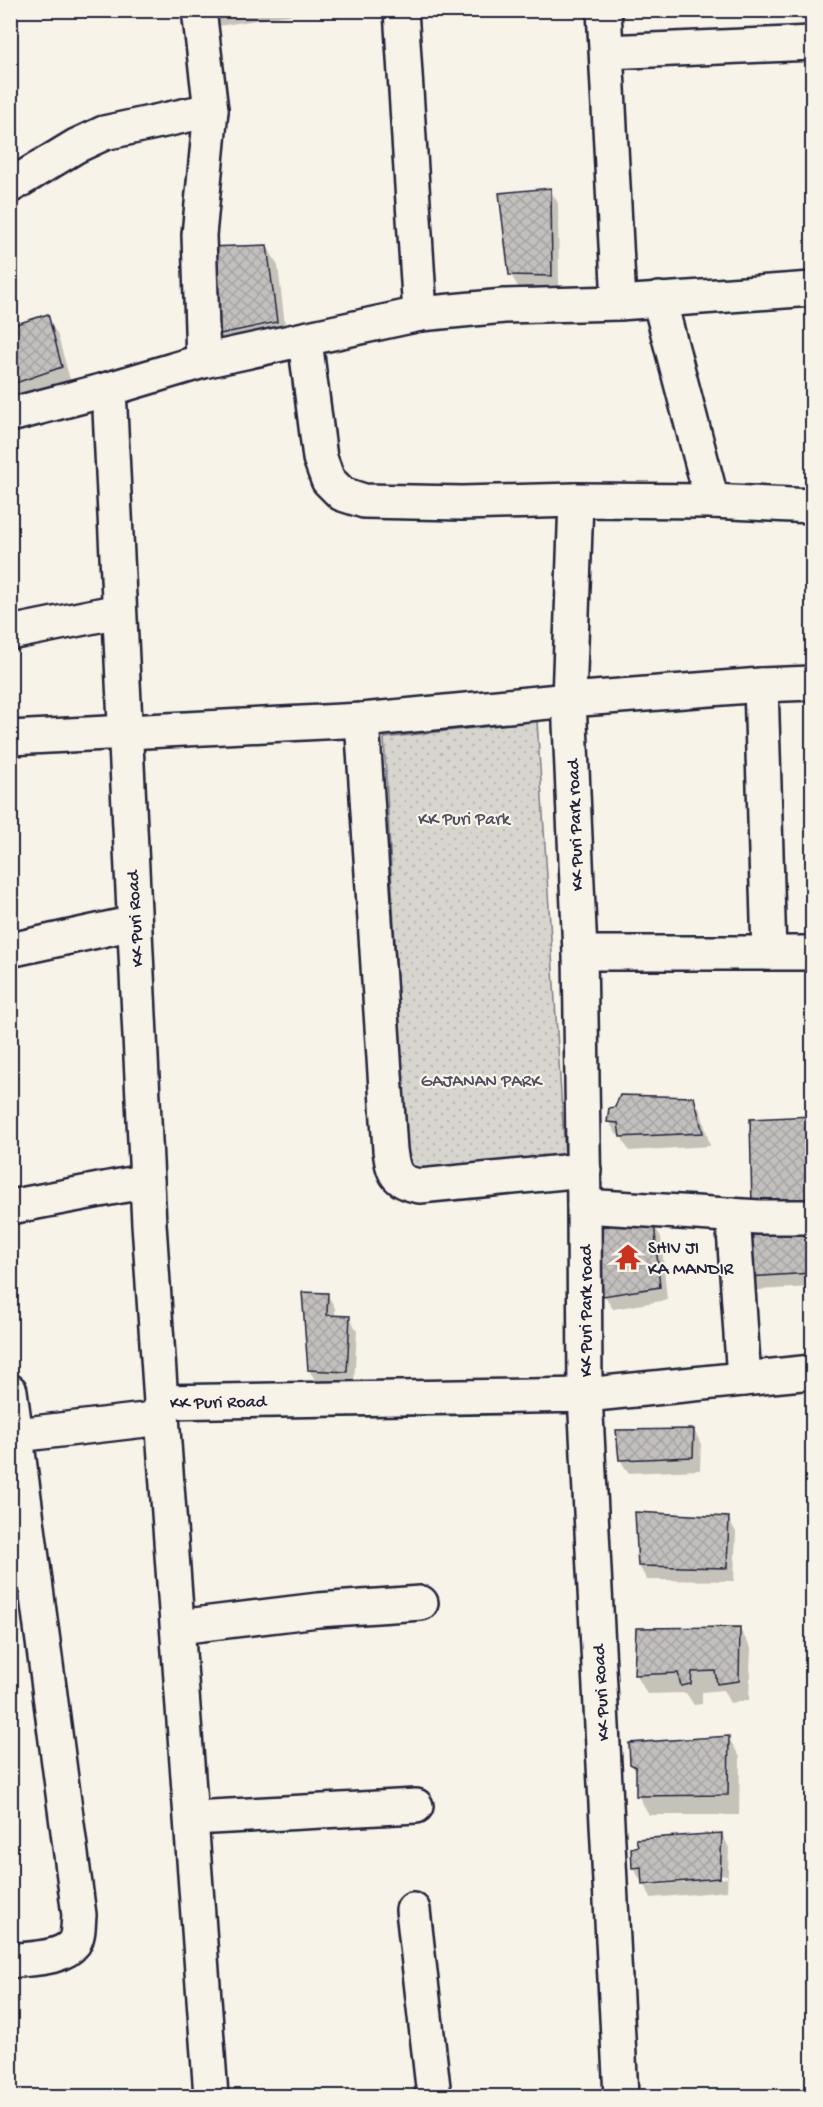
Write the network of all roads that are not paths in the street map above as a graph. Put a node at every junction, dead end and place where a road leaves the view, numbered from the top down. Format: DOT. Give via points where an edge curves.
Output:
graph roads {
  1 [pos="199,10"];
  2 [pos="401,10"];
  3 [pos="604,10"];
  4 [pos="813,43"];
  5 [pos="607,52"];
  6 [pos="212,110"];
  7 [pos="10,186"];
  8 [pos="813,290"];
  9 [pos="659,299"];
  10 [pos="619,303"];
  11 [pos="420,314"];
  12 [pos="305,340"];
  13 [pos="203,361"];
  14 [pos="109,390"];
  15 [pos="10,415"];
  16 [pos="576,500"];
  17 [pos="712,501"];
  18 [pos="813,506"];
  19 [pos="119,611"];
  20 [pos="10,633"];
  21 [pos="813,683"];
  22 [pos="761,685"];
  23 [pos="569,700"];
  24 [pos="362,720"];
  25 [pos="125,731"];
  26 [pos="10,738"];
  27 [pos="135,923"];
  28 [pos="10,950"];
  29 [pos="768,952"];
  30 [pos="580,953"];
  31 [pos="813,953"];
  32 [pos="584,1170"];
  33 [pos="147,1181"];
  34 [pos="584,1206"];
  35 [pos="10,1207"];
  36 [pos="733,1215"];
  37 [pos="813,1217"];
  38 [pos="813,1372"];
  39 [pos="744,1379"];
  40 [pos="10,1391"];
  41 [pos="585,1395"];
  42 [pos="162,1410"];
  43 [pos="17,1435"];
  44 [pos="421,1603"];
  45 [pos="178,1627"];
  46 [pos="416,1806"];
  47 [pos="192,1818"];
  48 [pos="413,1910"];
  49 [pos="10,1961"];
  50 [pos="211,2097"];
  51 [pos="434,2097"];
  52 [pos="621,2097"];
  1 -- 6 [label="street"];
  2 -- 11 [label="street"];
  3 -- 5 [label="street"];
  4 -- 5 [label="street"];
  5 -- 10 [label="street"];
  6 -- 7 [label="street" via="104,134 76,146"];
  6 -- 13 [label="street" via="199,235"];
  8 -- 9 [label="street"];
  9 -- 10 [label="street"];
  9 -- 17 [label="street"];
  10 -- 11 [label="street" via="504,306"];
  11 -- 12 [label="street"];
  12 -- 13 [label="street"];
  12 -- 16 [label="street" via="320,458 328,480 342,494 364,501"];
  13 -- 14 [label="street"];
  14 -- 15 [label="street"];
  14 -- 19 [label="street, KK Puri Road"];
  16 -- 17 [label="street"];
  16 -- 23 [label="street, KK Puri Park road"];
  17 -- 18 [label="street"];
  19 -- 20 [label="street"];
  19 -- 25 [label="street, KK Puri Road"];
  21 -- 22 [label="street"];
  22 -- 23 [label="street"];
  22 -- 29 [label="street"];
  23 -- 24 [label="street"];
  23 -- 30 [label="street, KK Puri Park road"];
  24 -- 25 [label="street"];
  24 -- 32 [label="street" via="392,1166 406,1184 420,1186"];
  25 -- 26 [label="street"];
  25 -- 27 [label="street, KK Puri Road"];
  27 -- 28 [label="street"];
  27 -- 33 [label="street, KK Puri Road"];
  29 -- 30 [label="street"];
  29 -- 31 [label="street"];
  30 -- 32 [label="street, KK Puri Park road"];
  32 -- 34 [label="street, KK Puri Park road"];
  33 -- 35 [label="street"];
  33 -- 42 [label="street, KK Puri Road"];
  34 -- 36 [label="street"];
  34 -- 41 [label="street, KK Puri Park road"];
  36 -- 37 [label="street"];
  36 -- 39 [label="street"];
  38 -- 39 [label="street"];
  39 -- 41 [label="street"];
  40 -- 43 [label="street"];
  41 -- 42 [label="street, KK Puri Road"];
  41 -- 52 [label="street, KK Puri Road"];
  42 -- 43 [label="street"];
  42 -- 45 [label="street"];
  43 -- 49 [label="street" via="79,1915 73,1943 59,1954"];
  44 -- 45 [label="street" via="318,1610"];
  45 -- 47 [label="street"];
  46 -- 47 [label="street"];
  47 -- 50 [label="street"];
  48 -- 51 [label="street"];
}
